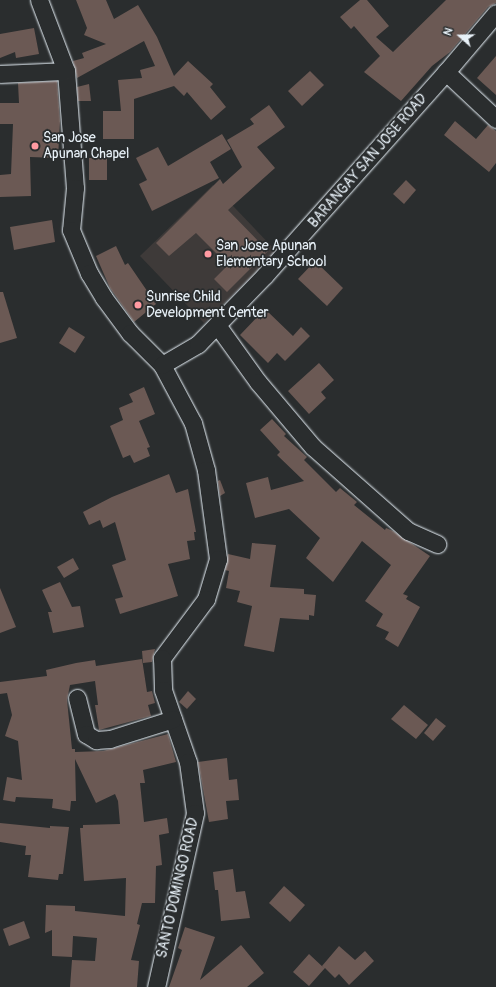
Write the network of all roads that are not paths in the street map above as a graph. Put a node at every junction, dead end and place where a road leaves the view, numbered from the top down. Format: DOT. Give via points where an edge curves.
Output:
graph roads {
  1 [pos="39,0"];
  2 [pos="496,13"];
  3 [pos="66,71"];
  4 [pos="446,72"];
  5 [pos="0,74"];
  6 [pos="496,119"];
  7 [pos="218,325"];
  8 [pos="162,365"];
  9 [pos="437,544"];
  10 [pos="77,698"];
  11 [pos="174,718"];
  12 [pos="156,987"];
  1 -- 3 [label="street, SANTO DOMINGO ROAD"];
  2 -- 4 [label="street, BARANGAY SAN JOSE ROAD"];
  3 -- 5 [label="street"];
  3 -- 8 [label="street, SANTO DOMINGO ROAD" via="74,188 71,230 89,273 104,298 130,333"];
  4 -- 6 [label="street"];
  4 -- 7 [label="street, BARANGAY SAN JOSE ROAD" via="304,234"];
  7 -- 8 [label="street, BARANGAY SAN JOSE ROAD" via="198,344"];
  7 -- 9 [label="street" via="258,382 312,447 408,531"];
  8 -- 11 [label="street, SANTO DOMINGO ROAD" via="194,430 206,470 218,559 206,599 162,658 163,690"];
  10 -- 11 [label="street" via="86,734 96,740 110,739"];
  11 -- 12 [label="street, SANTO DOMINGO ROAD" via="188,762 195,813"];
}
